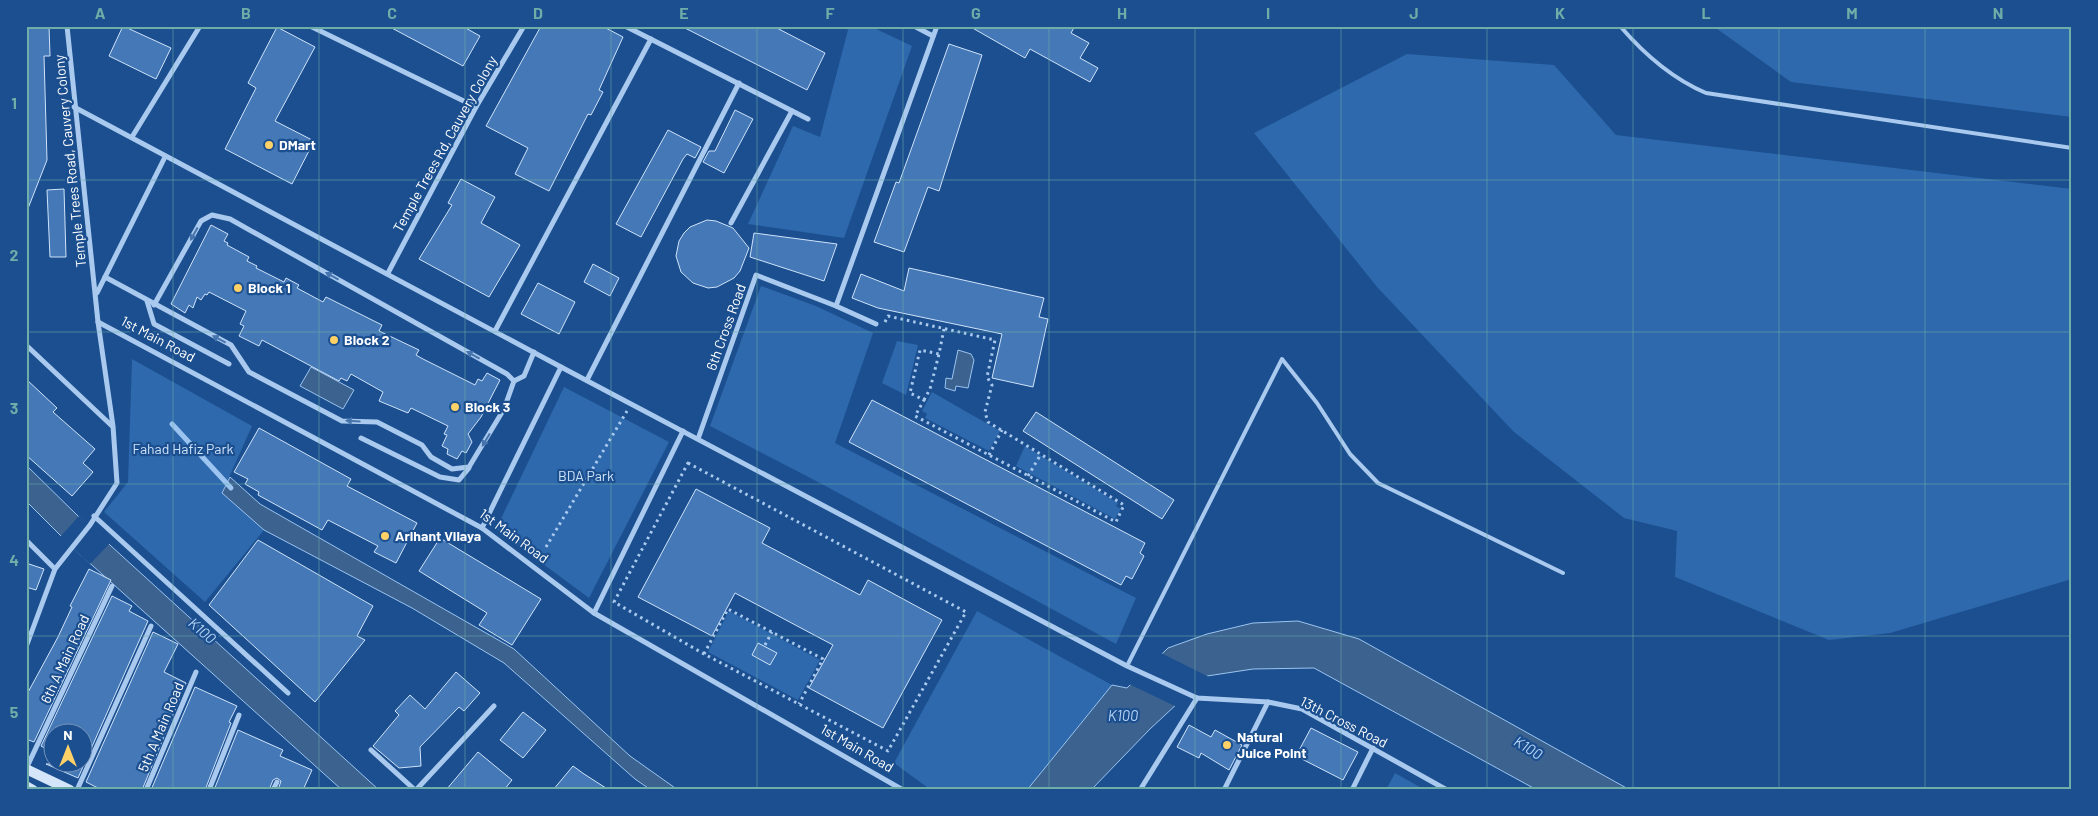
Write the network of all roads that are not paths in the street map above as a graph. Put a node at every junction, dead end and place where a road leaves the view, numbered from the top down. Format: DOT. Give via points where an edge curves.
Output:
graph roads {
  1 [pos="67,26"];
  2 [pos="200,26"];
  3 [pos="310,26"];
  4 [pos="524,26"];
  5 [pos="625,26"];
  6 [pos="914,26"];
  7 [pos="937,26"];
  8 [pos="1620,26"];
  9 [pos="933,36"];
  10 [pos="651,39"];
  11 [pos="739,83"];
  12 [pos="74,107"];
  13 [pos="476,107"];
  14 [pos="792,111"];
  15 [pos="808,119"];
  16 [pos="132,137"];
  17 [pos="2072,148"];
  18 [pos="165,157"];
  19 [pos="731,222"];
  20 [pos="388,273"];
  21 [pos="105,277"];
  22 [pos="96,294"];
  23 [pos="147,301"];
  24 [pos="154,305"];
  25 [pos="836,306"];
  26 [pos="98,322"];
  27 [pos="876,324"];
  28 [pos="496,331"];
  29 [pos="26,345"];
  30 [pos="534,352"];
  31 [pos="229,364"];
  32 [pos="561,367"];
  33 [pos="587,380"];
  34 [pos="514,381"];
  35 [pos="113,426"];
  36 [pos="684,432"];
  37 [pos="362,438"];
  38 [pos="698,439"];
  39 [pos="470,467"];
  40 [pos="94,516"];
  41 [pos="482,528"];
  42 [pos="26,540"];
  43 [pos="55,569"];
  44 [pos="1563,573"];
  45 [pos="112,586"];
  46 [pos="594,613"];
  47 [pos="151,626"];
  48 [pos="26,647"];
  49 [pos="1126,666"];
  50 [pos="196,672"];
  51 [pos="288,692"];
  52 [pos="1195,698"];
  53 [pos="1268,702"];
  54 [pos="494,706"];
  55 [pos="239,715"];
  56 [pos="1373,748"];
  57 [pos="371,750"];
  58 [pos="26,769"];
  59 [pos="276,782"];
  60 [pos="26,786"];
  61 [pos="33,790"];
  62 [pos="70,790"];
  63 [pos="77,790"];
  64 [pos="146,790"];
  65 [pos="208,790"];
  66 [pos="273,790"];
  67 [pos="416,790"];
  68 [pos="903,790"];
  69 [pos="1140,790"];
  70 [pos="1224,790"];
  71 [pos="1352,790"];
  72 [pos="1447,790"];
  1 -- 12 [label="street, Temple Trees Road, Cauvery Colony"];
  2 -- 16 [label="street"];
  3 -- 13 [label="street"];
  4 -- 13 [label="street, Temple Trees Rd, Cauvery Colony"];
  5 -- 10 [label="street"];
  6 -- 9 [label="street"];
  7 -- 9 [label="street"];
  8 -- 17 [label="lane" via="1635,44 1684,84 1706,93"];
  9 -- 25 [label="street"];
  10 -- 11 [label="street"];
  10 -- 28 [label="street"];
  11 -- 14 [label="street"];
  11 -- 33 [label="street"];
  12 -- 16 [label="street"];
  12 -- 22 [label="street, Temple Trees Road, Cauvery Colony"];
  13 -- 20 [label="street, Temple Trees Rd, Cauvery Colony"];
  14 -- 15 [label="street"];
  14 -- 19 [label="street"];
  16 -- 18 [label="street"];
  18 -- 20 [label="street"];
  18 -- 21 [label="street"];
  20 -- 28 [label="street"];
  21 -- 22 [label="street"];
  21 -- 23 [label="street"];
  22 -- 26 [label="street, Temple Trees Road, Cauvery Colony"];
  23 -- 24 [label="street"];
  23 -- 31 [label="street" via="154,324"];
  34 -- 24 [label="street, one-way" via="507,374 230,219 212,215 201,221"];
  39 -- 24 [label="street, one-way" via="452,469 430,457 422,446 377,422 342,421 249,372 231,345"];
  25 -- 27 [label="street"];
  25 -- 38 [label="street, 6th Cross Road" via="756,276"];
  26 -- 35 [label="street, Temple Trees Road, Cauvery Colony"];
  26 -- 41 [label="street, 1st Main Road"];
  28 -- 30 [label="street"];
  29 -- 35 [label="street"];
  30 -- 32 [label="street"];
  30 -- 34 [label="street" via="524,376"];
  32 -- 33 [label="street"];
  32 -- 41 [label="street"];
  33 -- 36 [label="street"];
  34 -- 39 [label="street, one-way" via="504,410"];
  35 -- 40 [label="street, Temple Trees Road, Cauvery Colony" via="117,483"];
  36 -- 38 [label="street"];
  36 -- 46 [label="street"];
  37 -- 39 [label="street" via="440,477 459,480"];
  38 -- 49 [label="street"];
  40 -- 43 [label="street, Temple Trees Road, Cauvery Colony" via="90,526"];
  40 -- 51 [label="street"];
  41 -- 46 [label="street, 1st Main Road"];
  42 -- 43 [label="street"];
  43 -- 48 [label="street"];
  44 -- 49 [label="lane" via="1378,483 1350,454 1317,403 1282,359"];
  45 -- 58 [label="street, 6th A Main Road"];
  46 -- 68 [label="street, 1st Main Road"];
  47 -- 63 [label="street"];
  49 -- 52 [label="street"];
  50 -- 64 [label="street, 5th A Main Road"];
  52 -- 53 [label="street, 13th Cross Road"];
  52 -- 69 [label="street"];
  53 -- 56 [label="street, 13th Cross Road" via="1302,709"];
  53 -- 70 [label="street"];
  54 -- 67 [label="street"];
  55 -- 65 [label="street"];
  56 -- 71 [label="street"];
  56 -- 72 [label="street, 13th Cross Road"];
  57 -- 67 [label="street"];
  58 -- 62 [label="street"];
  59 -- 66 [label="street"];
  60 -- 61 [label="street"];
}
